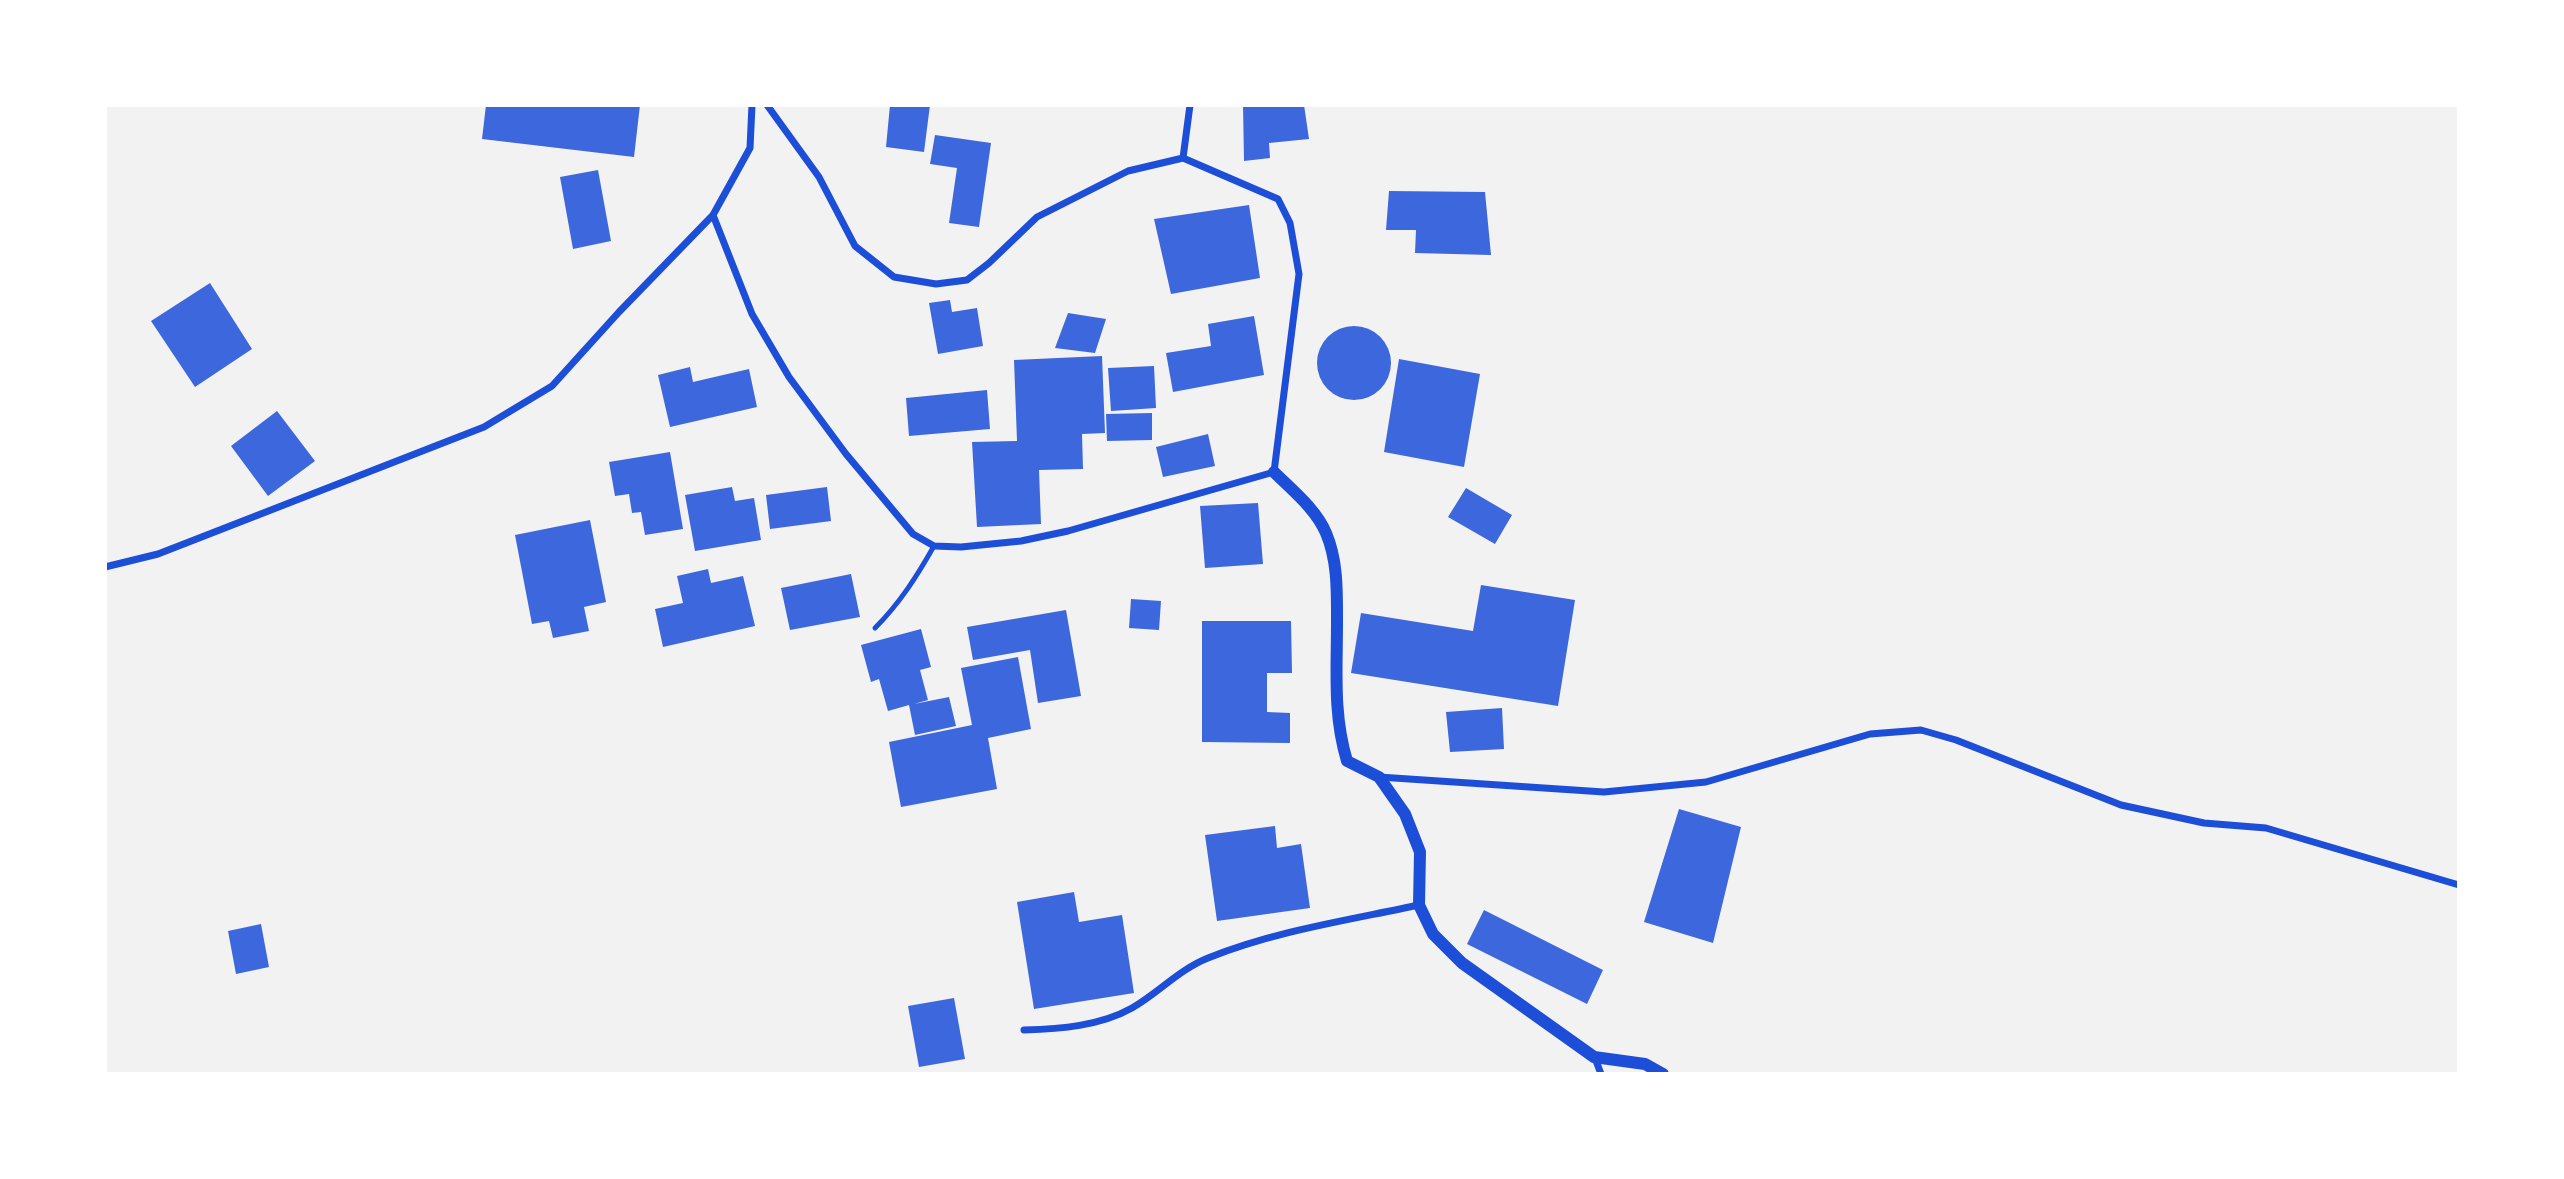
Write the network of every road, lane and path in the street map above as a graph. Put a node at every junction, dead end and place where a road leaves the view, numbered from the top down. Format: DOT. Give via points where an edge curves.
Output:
graph roads {
  1 [pos="752,105"];
  2 [pos="767,105"];
  3 [pos="1190,105"];
  4 [pos="1183,158"];
  5 [pos="713,215"];
  6 [pos="1274,472"];
  7 [pos="934,546"];
  8 [pos="105,566"];
  9 [pos="875,628"];
  10 [pos="1379,777"];
  11 [pos="2459,885"];
  12 [pos="1419,905"];
  13 [pos="1024,1030"];
  14 [pos="1594,1057"];
  15 [pos="1601,1074"];
  16 [pos="1664,1074"];
  1 -- 5 [label="street" via="750,148"];
  2 -- 4 [label="street" via="819,177 855,246 894,277 936,284 967,280 1037,217 1128,171"];
  3 -- 4 [label="street"];
  4 -- 6 [label="street" via="1278,199 1290,223 1299,274"];
  5 -- 7 [label="street" via="752,314 789,377 913,534"];
  5 -- 8 [label="street" via="552,386 484,427 158,554"];
  6 -- 7 [label="street" via="1068,531 1021,541"];
  6 -- 10 [label="street" via="1308,506 1326,533 1337,579 1339,734 1348,761"];
  7 -- 9 [label="lane" via="896,607"];
  10 -- 11 [label="street" via="1604,792 1706,782 1870,734 1921,730 2121,805 2204,823 2278,831"];
  10 -- 12 [label="street" via="1405,814 1420,852"];
  12 -- 13 [label="street" via="1246,944 1204,959 1131,1009 1088,1024"];
  12 -- 14 [label="street" via="1433,934 1462,963"];
  14 -- 15 [label="street"];
  14 -- 16 [label="street" via="1645,1064"];
}
